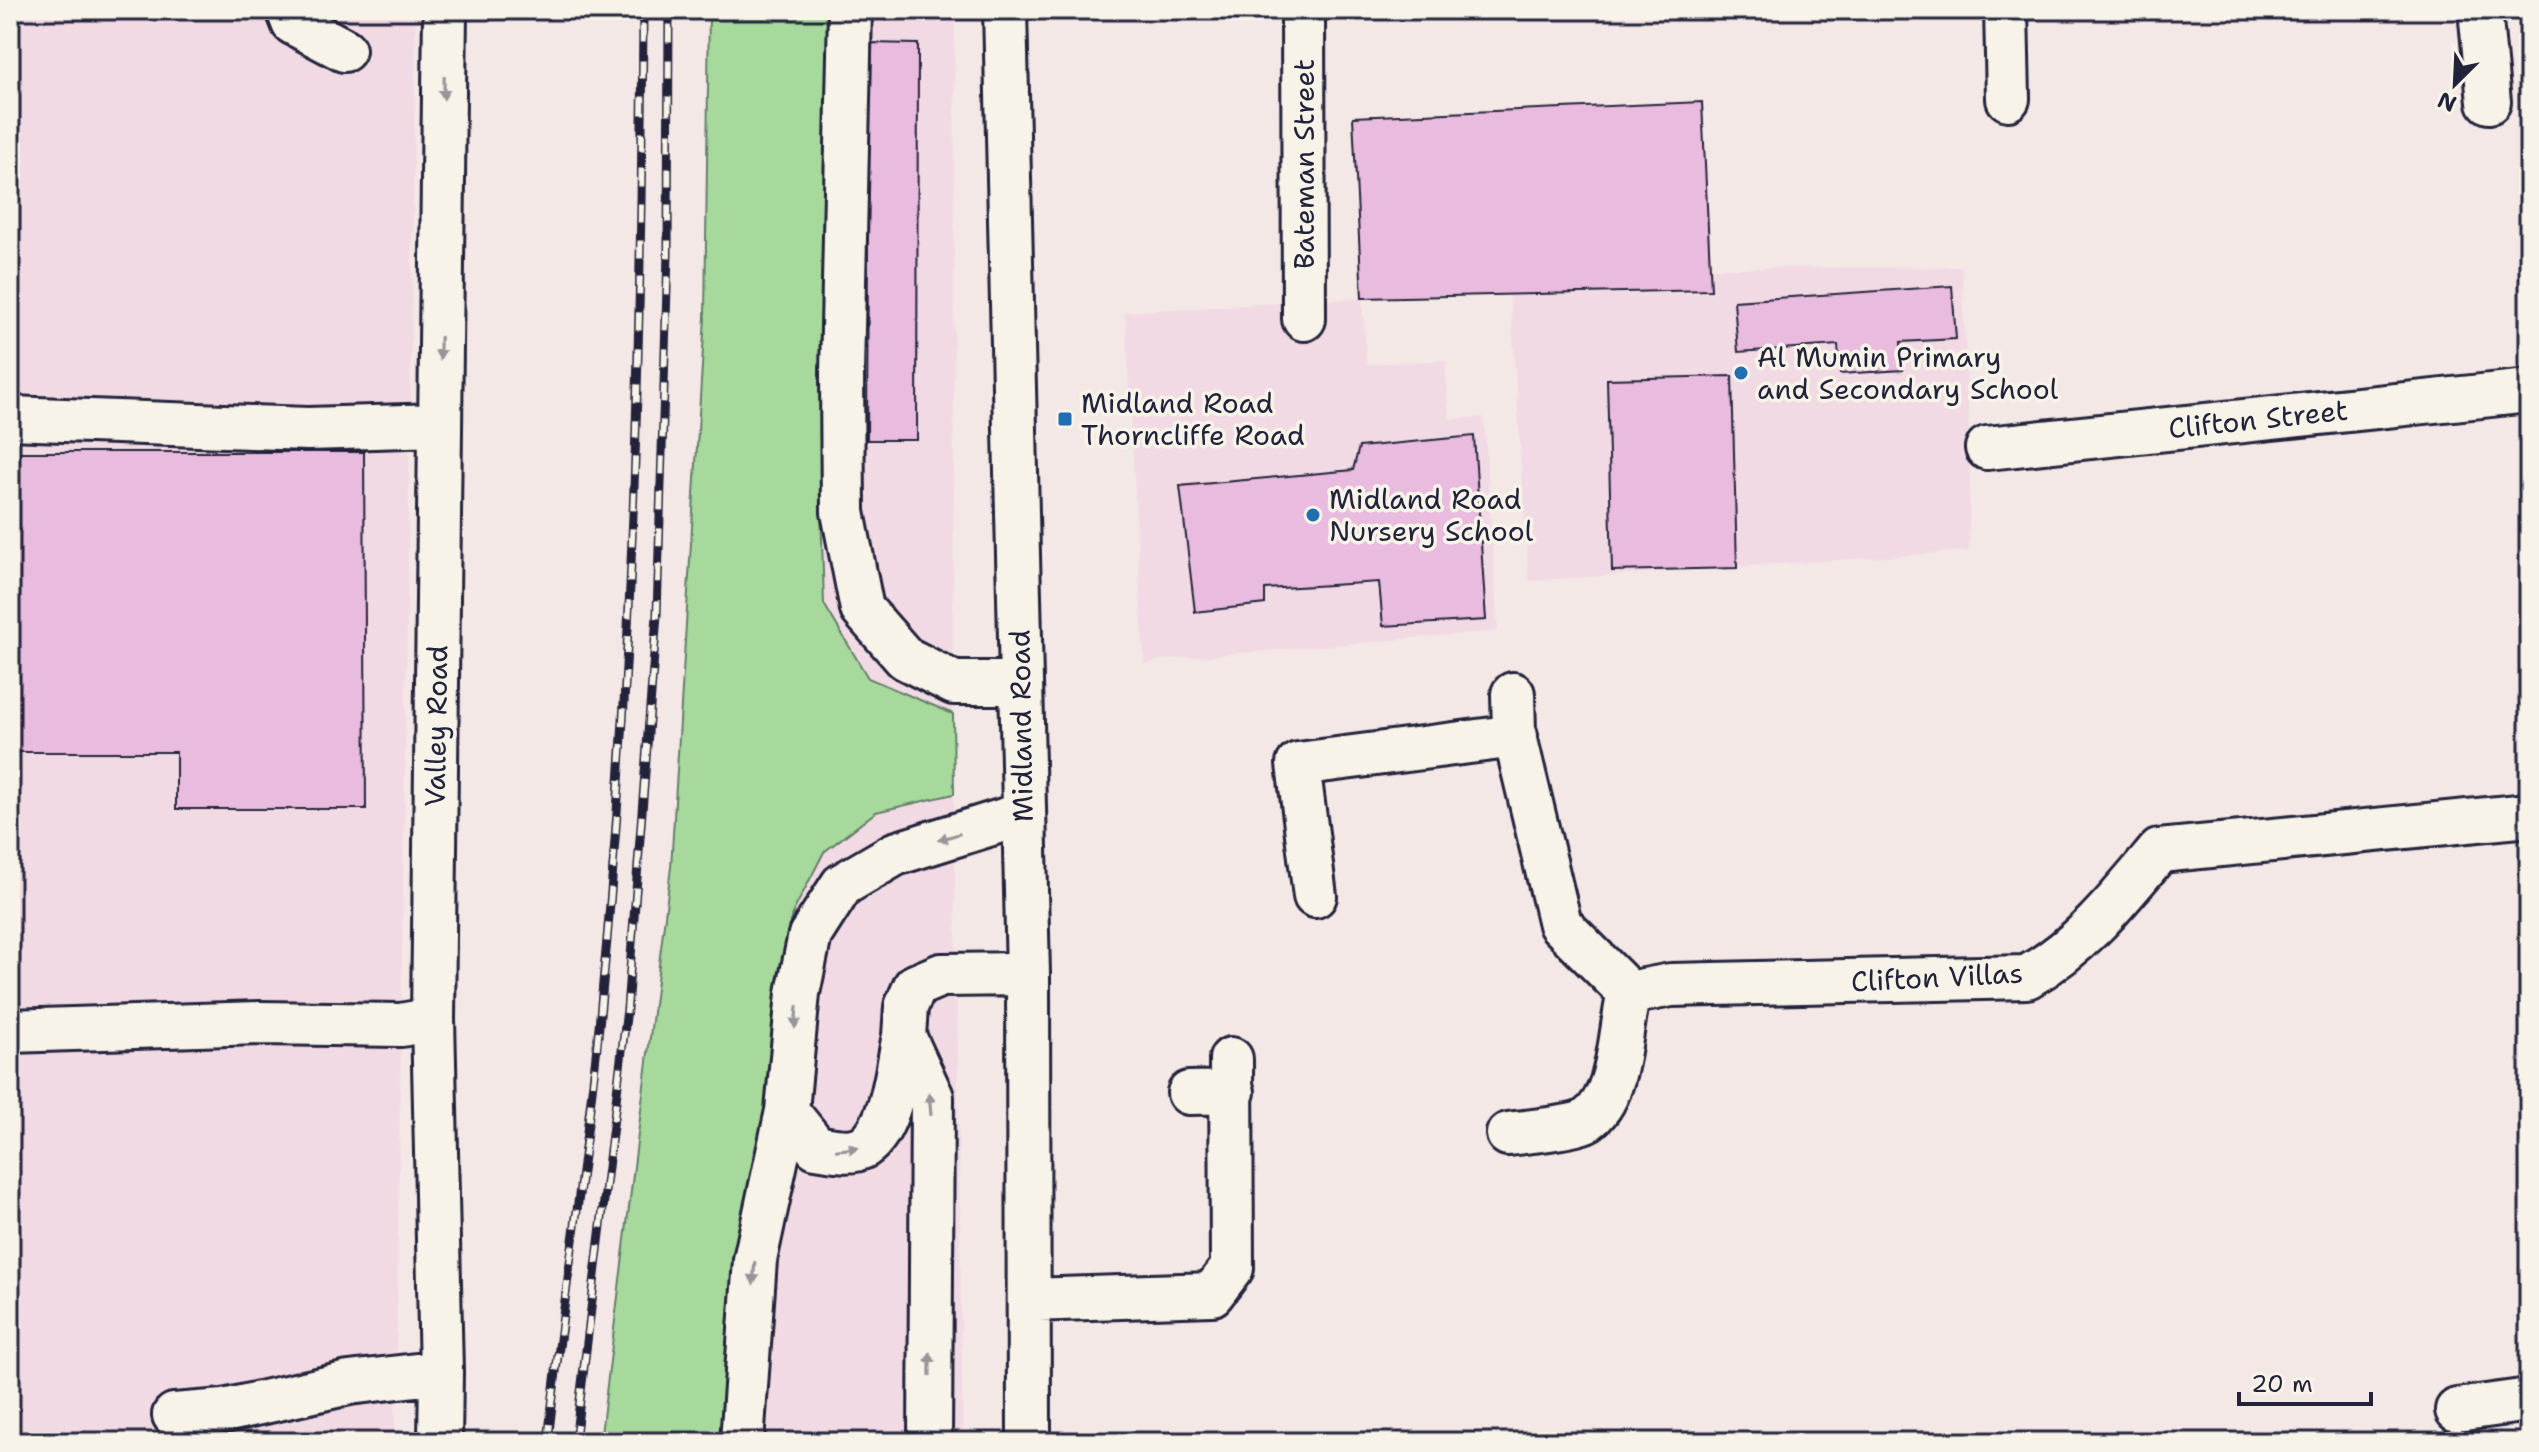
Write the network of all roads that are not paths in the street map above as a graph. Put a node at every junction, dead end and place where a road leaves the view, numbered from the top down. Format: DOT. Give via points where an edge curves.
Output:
graph roads {
  1 [pos="288,10"];
  2 [pos="445,10"];
  3 [pos="850,10"];
  4 [pos="1005,10"];
  5 [pos="1303,10"];
  6 [pos="2006,10"];
  7 [pos="2480,10"];
  8 [pos="344,50"];
  9 [pos="2008,99"];
  10 [pos="2489,102"];
  11 [pos="1304,319"];
  12 [pos="2529,391"];
  13 [pos="10,418"];
  14 [pos="439,425"];
  15 [pos="1987,448"];
  16 [pos="1020,683"];
  17 [pos="1513,694"];
  18 [pos="1516,736"];
  19 [pos="1023,814"];
  20 [pos="2529,815"];
  21 [pos="1315,896"];
  22 [pos="1028,974"];
  23 [pos="1629,993"];
  24 [pos="433,1019"];
  25 [pos="10,1031"];
  26 [pos="904,1036"];
  27 [pos="1189,1093"];
  28 [pos="787,1111"];
  29 [pos="1508,1134"];
  30 [pos="1030,1300"];
  31 [pos="441,1372"];
  32 [pos="2529,1400"];
  33 [pos="2457,1410"];
  34 [pos="174,1415"];
  35 [pos="440,1442"];
  36 [pos="742,1442"];
  37 [pos="930,1442"];
  38 [pos="1029,1442"];
  1 -- 8 [label="street" via="293,23"];
  2 -- 14 [label="street, Valley Road, one-way"];
  3 -- 16 [label="street" via="843,512 862,609 905,658 954,683"];
  4 -- 16 [label="street, Midland Road"];
  5 -- 11 [label="street, Bateman Street"];
  6 -- 9 [label="street"];
  7 -- 10 [label="street"];
  12 -- 15 [label="street, Clifton Street"];
  13 -- 14 [label="street" via="308,429"];
  14 -- 24 [label="street, Valley Road"];
  16 -- 19 [label="street, Midland Road"];
  17 -- 18 [label="street"];
  18 -- 21 [label="street" via="1298,764"];
  18 -- 23 [label="street" via="1560,924"];
  19 -- 22 [label="street, Midland Road"];
  19 -- 28 [label="street, one-way" via="895,854 842,885 810,935 798,993"];
  20 -- 23 [label="street, Clifton Villas" via="2159,851 2101,919 2057,960 2027,977 1671,985"];
  22 -- 26 [label="street" via="941,975 915,986 906,1007"];
  22 -- 30 [label="street, Midland Road"];
  23 -- 29 [label="street" via="1606,1101 1585,1121"];
  24 -- 25 [label="street" via="401,1025 260,1023"];
  24 -- 31 [label="street, Valley Road"];
  28 -- 26 [label="street, one-way" via="816,1147 841,1151 864,1146 885,1121"];
  37 -- 26 [label="street, one-way" via="932,1097"];
  27 -- 30 [label="street" via="1232,1076 1232,1268 1212,1294"];
  28 -- 36 [label="street, one-way" via="755,1260"];
  30 -- 38 [label="street, Midland Road"];
  31 -- 34 [label="street" via="349,1383 224,1411"];
  31 -- 35 [label="street, Valley Road"];
  32 -- 33 [label="street"];
}
